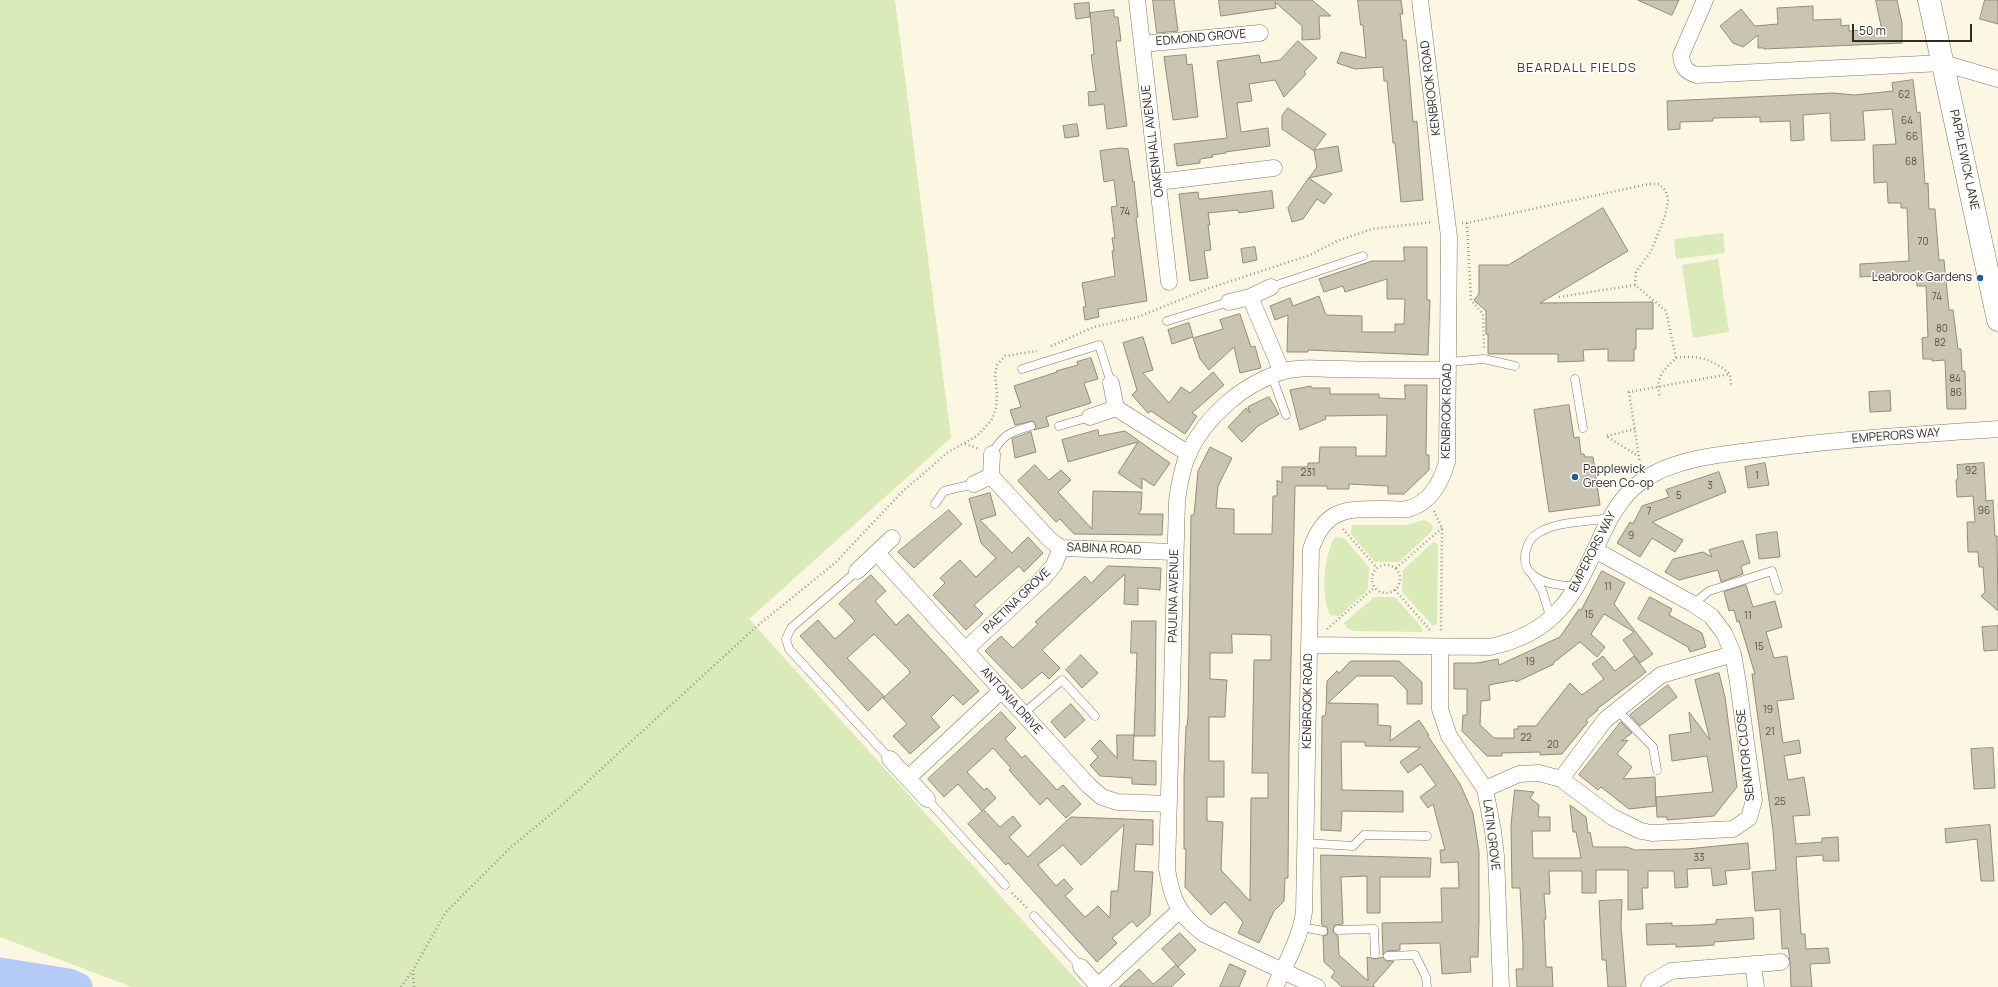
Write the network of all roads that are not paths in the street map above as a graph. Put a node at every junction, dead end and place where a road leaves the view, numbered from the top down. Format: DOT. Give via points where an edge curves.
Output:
graph roads {
  1 [pos="1137,0"];
  2 [pos="1420,0"];
  3 [pos="1705,0"];
  4 [pos="1929,0"];
  5 [pos="1260,33"];
  6 [pos="1142,44"];
  7 [pos="1943,63"];
  8 [pos="1998,78"];
  9 [pos="1274,168"];
  10 [pos="1158,182"];
  11 [pos="1363,256"];
  12 [pos="1169,282"];
  13 [pos="1271,287"];
  14 [pos="1250,297"];
  15 [pos="1229,302"];
  16 [pos="1997,310"];
  17 [pos="1167,321"];
  18 [pos="1448,366"];
  19 [pos="1515,366"];
  20 [pos="1022,369"];
  21 [pos="1277,374"];
  22 [pos="1575,379"];
  23 [pos="1111,383"];
  24 [pos="1116,408"];
  25 [pos="1286,415"];
  26 [pos="1090,416"];
  27 [pos="1031,426"];
  28 [pos="1059,426"];
  29 [pos="1583,428"];
  30 [pos="1998,429"];
  31 [pos="992,454"];
  32 [pos="1189,454"];
  33 [pos="991,476"];
  34 [pos="974,484"];
  35 [pos="935,504"];
  36 [pos="1609,518"];
  37 [pos="892,538"];
  38 [pos="1061,548"];
  39 [pos="1595,550"];
  40 [pos="1175,552"];
  41 [pos="877,553"];
  42 [pos="857,571"];
  43 [pos="1532,575"];
  44 [pos="1578,587"];
  45 [pos="1778,590"];
  46 [pos="1693,604"];
  47 [pos="1551,619"];
  48 [pos="1309,645"];
  49 [pos="1440,647"];
  50 [pos="965,650"];
  51 [pos="1733,654"];
  52 [pos="1002,690"];
  53 [pos="1617,710"];
  54 [pos="1023,714"];
  55 [pos="1095,716"];
  56 [pos="890,759"];
  57 [pos="1657,770"];
  58 [pos="908,778"];
  59 [pos="1561,779"];
  60 [pos="1485,789"];
  61 [pos="927,799"];
  62 [pos="1169,804"];
  63 [pos="1427,836"];
  64 [pos="1305,843"];
  65 [pos="1005,885"];
  66 [pos="1180,910"];
  67 [pos="1034,916"];
  68 [pos="1302,927"];
  69 [pos="1338,930"];
  70 [pos="1323,931"];
  71 [pos="1375,954"];
  72 [pos="1388,956"];
  73 [pos="1781,962"];
  74 [pos="1753,964"];
  75 [pos="1080,967"];
  76 [pos="1283,970"];
  77 [pos="1098,986"];
  78 [pos="1275,987"];
  79 [pos="1317,987"];
  80 [pos="1427,987"];
  81 [pos="1501,987"];
  82 [pos="1648,987"];
  83 [pos="1756,987"];
  1 -- 6 [label="street, OAKENHALL AVENUE"];
  2 -- 18 [label="street, KENBROOK ROAD" via="1452,221 1449,237"];
  3 -- 7 [label="street" via="1681,55 1682,64 1690,73 1705,75"];
  4 -- 7 [label="street, PAPPLEWICK LANE"];
  5 -- 6 [label="street, EDMOND GROVE"];
  6 -- 10 [label="street, OAKENHALL AVENUE"];
  7 -- 8 [label="street"];
  7 -- 16 [label="street, PAPPLEWICK LANE"];
  9 -- 10 [label="street"];
  10 -- 12 [label="street, OAKENHALL AVENUE"];
  11 -- 13 [label="lane"];
  13 -- 14 [label="street"];
  14 -- 15 [label="street"];
  14 -- 21 [label="street"];
  15 -- 17 [label="lane"];
  18 -- 19 [label="lane" via="1484,359"];
  18 -- 21 [label="street, PAULINA AVENUE" via="1312,369"];
  18 -- 48 [label="street, KENBROOK ROAD" via="1447,462 1441,481 1428,498 1408,509 1350,509 1341,512 1324,525 1311,549"];
  20 -- 23 [label="lane" via="1099,345"];
  21 -- 25 [label="lane"];
  21 -- 32 [label="street, PAULINA AVENUE" via="1238,394 1220,410 1204,428"];
  22 -- 29 [label="lane"];
  23 -- 24 [label="street"];
  24 -- 26 [label="street"];
  24 -- 32 [label="street"];
  26 -- 28 [label="lane"];
  27 -- 31 [label="lane" via="1008,433 999,441"];
  30 -- 36 [label="street, EMPERORS WAY" via="1833,440 1679,463 1641,481 1630,490"];
  31 -- 33 [label="street"];
  32 -- 40 [label="street, PAULINA AVENUE" via="1183,469 1177,501"];
  33 -- 34 [label="street"];
  33 -- 38 [label="street, SABINA ROAD" via="1050,540"];
  34 -- 35 [label="lane" via="944,491"];
  36 -- 39 [label="street, EMPERORS WAY"];
  36 -- 43 [label="lane" via="1554,526 1538,533 1527,544 1525,554"];
  37 -- 41 [label="street"];
  38 -- 40 [label="street, SABINA ROAD"];
  38 -- 50 [label="street, PAETINA GROVE" via="1054,565 1044,578"];
  39 -- 44 [label="street, EMPERORS WAY"];
  39 -- 46 [label="street, SENATOR CLOSE"];
  40 -- 62 [label="street, PAULINA AVENUE"];
  41 -- 42 [label="street"];
  41 -- 50 [label="street, ANTONIA DRIVE"];
  42 -- 56 [label="lane" via="791,628 786,638 789,650"];
  43 -- 44 [label="lane" via="1554,585"];
  43 -- 47 [label="lane" via="1542,590"];
  44 -- 47 [label="street, EMPERORS WAY"];
  45 -- 46 [label="lane" via="1772,571 1709,591"];
  46 -- 51 [label="street, SENATOR CLOSE" via="1711,616 1724,633"];
  47 -- 49 [label="street, EMPERORS WAY" via="1532,633 1507,644 1490,647"];
  48 -- 49 [label="street, EMPERORS WAY"];
  48 -- 64 [label="street, KENBROOK ROAD"];
  49 -- 60 [label="street, LATIN GROVE" via="1440,709 1449,736"];
  50 -- 52 [label="street, ANTONIA DRIVE"];
  51 -- 53 [label="street" via="1661,675"];
  51 -- 59 [label="street, SENATOR CLOSE" via="1754,800 1749,818 1733,830 1652,833 1641,831 1612,816"];
  52 -- 54 [label="street, ANTONIA DRIVE"];
  52 -- 58 [label="street"];
  53 -- 57 [label="lane" via="1654,747"];
  53 -- 59 [label="street" via="1605,720"];
  54 -- 55 [label="lane" via="1062,680"];
  54 -- 62 [label="street, ANTONIA DRIVE" via="1088,786 1102,797 1117,802"];
  56 -- 58 [label="street"];
  58 -- 61 [label="street"];
  59 -- 60 [label="street, SENATOR CLOSE" via="1539,773 1519,774"];
  60 -- 81 [label="street, LATIN GROVE" via="1496,856"];
  61 -- 65 [label="lane"];
  62 -- 66 [label="street, PAULINA AVENUE" via="1167,869 1171,893"];
  63 -- 64 [label="lane" via="1364,835 1353,846"];
  64 -- 68 [label="street, KENBROOK ROAD"];
  66 -- 76 [label="street, PAULINA AVENUE" via="1190,924 1204,934"];
  66 -- 77 [label="street"];
  67 -- 75 [label="lane"];
  68 -- 70 [label="lane"];
  68 -- 76 [label="street, KENBROOK ROAD"];
  69 -- 71 [label="lane" via="1374,929"];
  72 -- 80 [label="lane" via="1415,956 1426,977"];
  73 -- 74 [label="street"];
  74 -- 82 [label="street" via="1671,971"];
  74 -- 83 [label="street"];
  75 -- 77 [label="street"];
  76 -- 78 [label="street, KENBROOK ROAD"];
  76 -- 79 [label="street, PAULINA AVENUE"];
}
